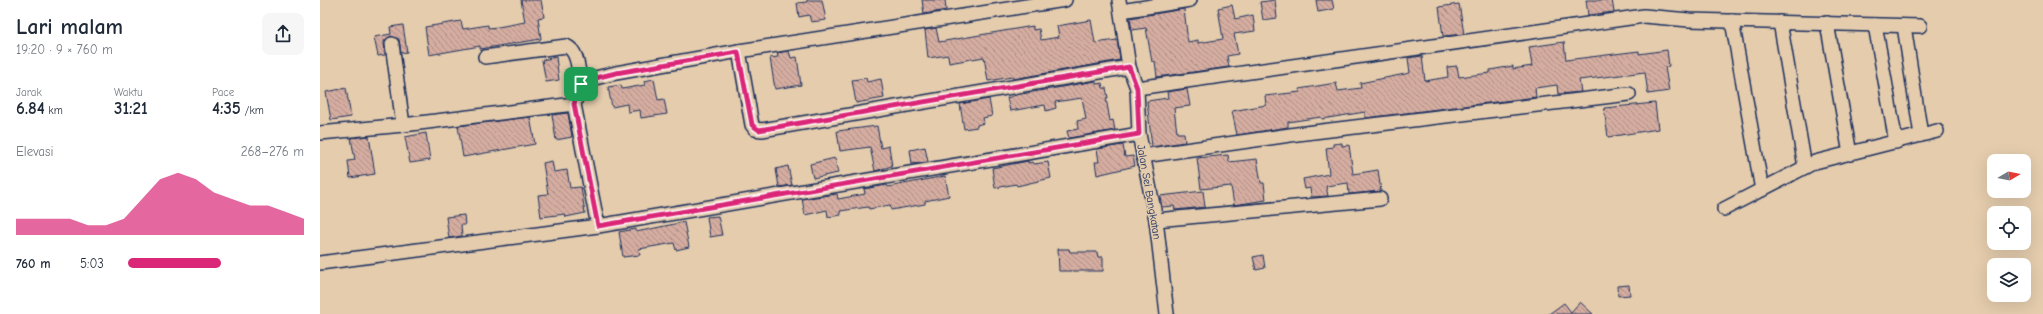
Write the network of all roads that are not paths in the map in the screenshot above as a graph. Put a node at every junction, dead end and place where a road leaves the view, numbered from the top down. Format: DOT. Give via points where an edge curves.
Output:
graph roads {
  1 [pos="1065,0"];
  2 [pos="1190,0"];
  3 [pos="1120,6"];
  4 [pos="1732,21"];
  5 [pos="1780,22"];
  6 [pos="1826,23"];
  7 [pos="1874,25"];
  8 [pos="1904,26"];
  9 [pos="1920,26"];
  10 [pos="392,44"];
  11 [pos="738,52"];
  12 [pos="485,57"];
  13 [pos="1129,67"];
  14 [pos="581,84"];
  15 [pos="1137,88"];
  16 [pos="1629,94"];
  17 [pos="574,104"];
  18 [pos="403,125"];
  19 [pos="1937,131"];
  20 [pos="320,133"];
  21 [pos="1139,134"];
  22 [pos="1921,135"];
  23 [pos="1896,142"];
  24 [pos="1850,154"];
  25 [pos="1143,156"];
  26 [pos="1805,167"];
  27 [pos="1762,190"];
  28 [pos="1380,199"];
  29 [pos="1724,209"];
  30 [pos="1156,220"];
  31 [pos="598,226"];
  32 [pos="320,263"];
  33 [pos="1167,314"];
  1 -- 11 [label="street"];
  2 -- 3 [label="street"];
  3 -- 13 [label="street, Jalan Sei Bangkatan"];
  4 -- 5 [label="street"];
  4 -- 15 [label="street" via="1644,16"];
  4 -- 27 [label="street"];
  5 -- 6 [label="street"];
  5 -- 26 [label="street"];
  6 -- 7 [label="street"];
  6 -- 24 [label="street"];
  7 -- 8 [label="street"];
  7 -- 23 [label="street"];
  8 -- 9 [label="street"];
  8 -- 22 [label="street"];
  10 -- 18 [label="street"];
  11 -- 13 [label="street" via="752,125 759,130"];
  11 -- 14 [label="street" via="616,73 587,80"];
  12 -- 14 [label="street" via="566,46 571,48 575,55"];
  13 -- 15 [label="street, Jalan Sei Bangkatan"];
  14 -- 17 [label="street"];
  15 -- 21 [label="street, Jalan Sei Bangkatan"];
  16 -- 25 [label="street" via="1296,134"];
  17 -- 18 [label="street"];
  17 -- 31 [label="street"];
  18 -- 20 [label="street"];
  19 -- 22 [label="street"];
  21 -- 25 [label="street, Jalan Sei Bangkatan"];
  21 -- 31 [label="street"];
  22 -- 23 [label="street"];
  23 -- 24 [label="street"];
  24 -- 26 [label="street" via="1815,162"];
  25 -- 30 [label="street, Jalan Sei Bangkatan"];
  26 -- 27 [label="street"];
  27 -- 29 [label="street"];
  28 -- 30 [label="street"];
  30 -- 33 [label="street, Jalan Sei Bangkatan"];
  31 -- 32 [label="street"];
}
